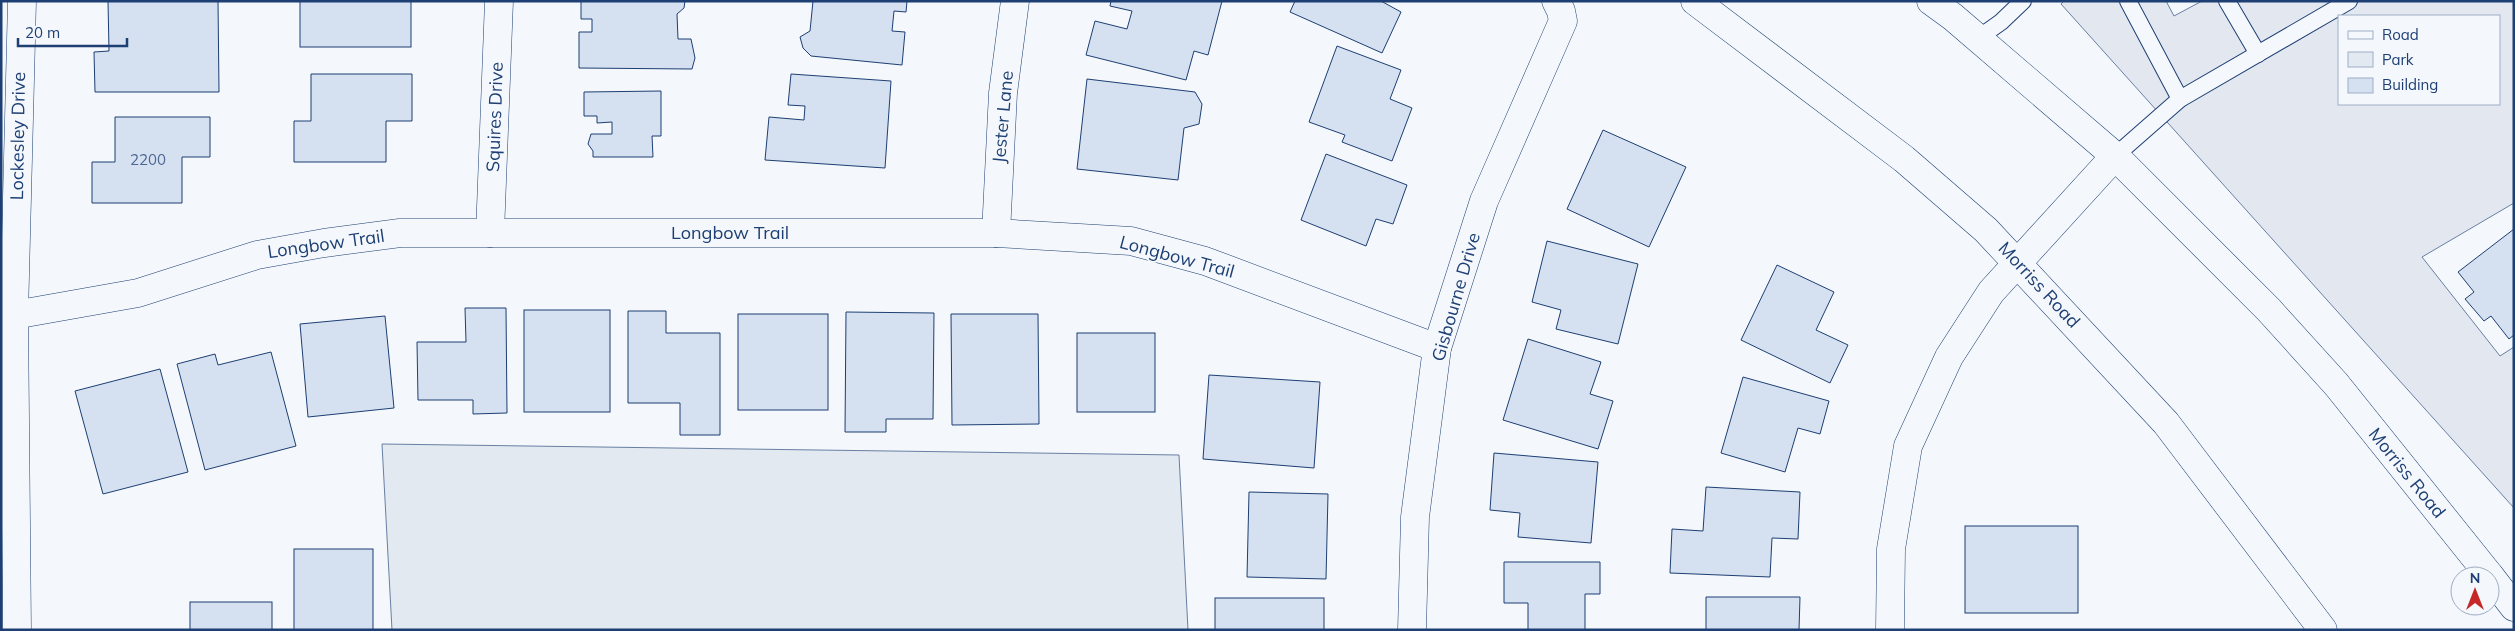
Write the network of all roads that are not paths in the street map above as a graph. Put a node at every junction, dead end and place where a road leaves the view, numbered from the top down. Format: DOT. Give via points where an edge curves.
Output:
graph roads {
  1 [pos="22,1"];
  2 [pos="499,1"];
  3 [pos="1015,1"];
  4 [pos="1695,1"];
  5 [pos="1931,1"];
  6 [pos="2023,1"];
  7 [pos="2128,1"];
  8 [pos="2227,1"];
  9 [pos="2349,1"];
  10 [pos="1558,6"];
  11 [pos="1977,39"];
  12 [pos="2258,54"];
  13 [pos="2180,99"];
  14 [pos="2115,156"];
  15 [pos="996,233"];
  16 [pos="490,234"];
  17 [pos="2018,261"];
  18 [pos="14,315"];
  19 [pos="1437,348"];
  20 [pos="2482,566"];
  21 [pos="2500,589"];
  22 [pos="2514,608"];
  23 [pos="17,630"];
  24 [pos="1412,630"];
  25 [pos="1890,630"];
  26 [pos="2323,630"];
  1 -- 18 [label="street, Lockesley Drive"];
  2 -- 16 [label="street, Squires Drive"];
  3 -- 15 [label="street, Jester Lane" via="1003,93"];
  4 -- 17 [label="street, Morriss Road" via="1904,159"];
  5 -- 11 [label="street, Morriss Road"];
  6 -- 11 [label="lane"];
  7 -- 13 [label="lane"];
  8 -- 12 [label="lane"];
  9 -- 12 [label="lane"];
  10 -- 19 [label="street, Gisbourne Drive" via="1562,22 1484,202"];
  11 -- 14 [label="street, Morriss Road"];
  12 -- 13 [label="lane"];
  13 -- 14 [label="lane"];
  14 -- 17 [label="street"];
  14 -- 20 [label="street, Morriss Road" via="2269,310 2336,384"];
  15 -- 16 [label="street, Longbow Trail"];
  15 -- 19 [label="street, Longbow Trail" via="1131,241 1205,261"];
  16 -- 18 [label="street, Longbow Trail" via="400,234 324,242 257,255 138,293"];
  17 -- 25 [label="street" via="1991,292 1949,357 1908,446 1891,549"];
  17 -- 26 [label="street, Morriss Road" via="2166,423"];
  18 -- 23 [label="street, Lockesley Drive"];
  19 -- 24 [label="street, Gisbourne Drive" via="1415,517"];
  21 -- 22 [label="street, Morriss Road"];
}
